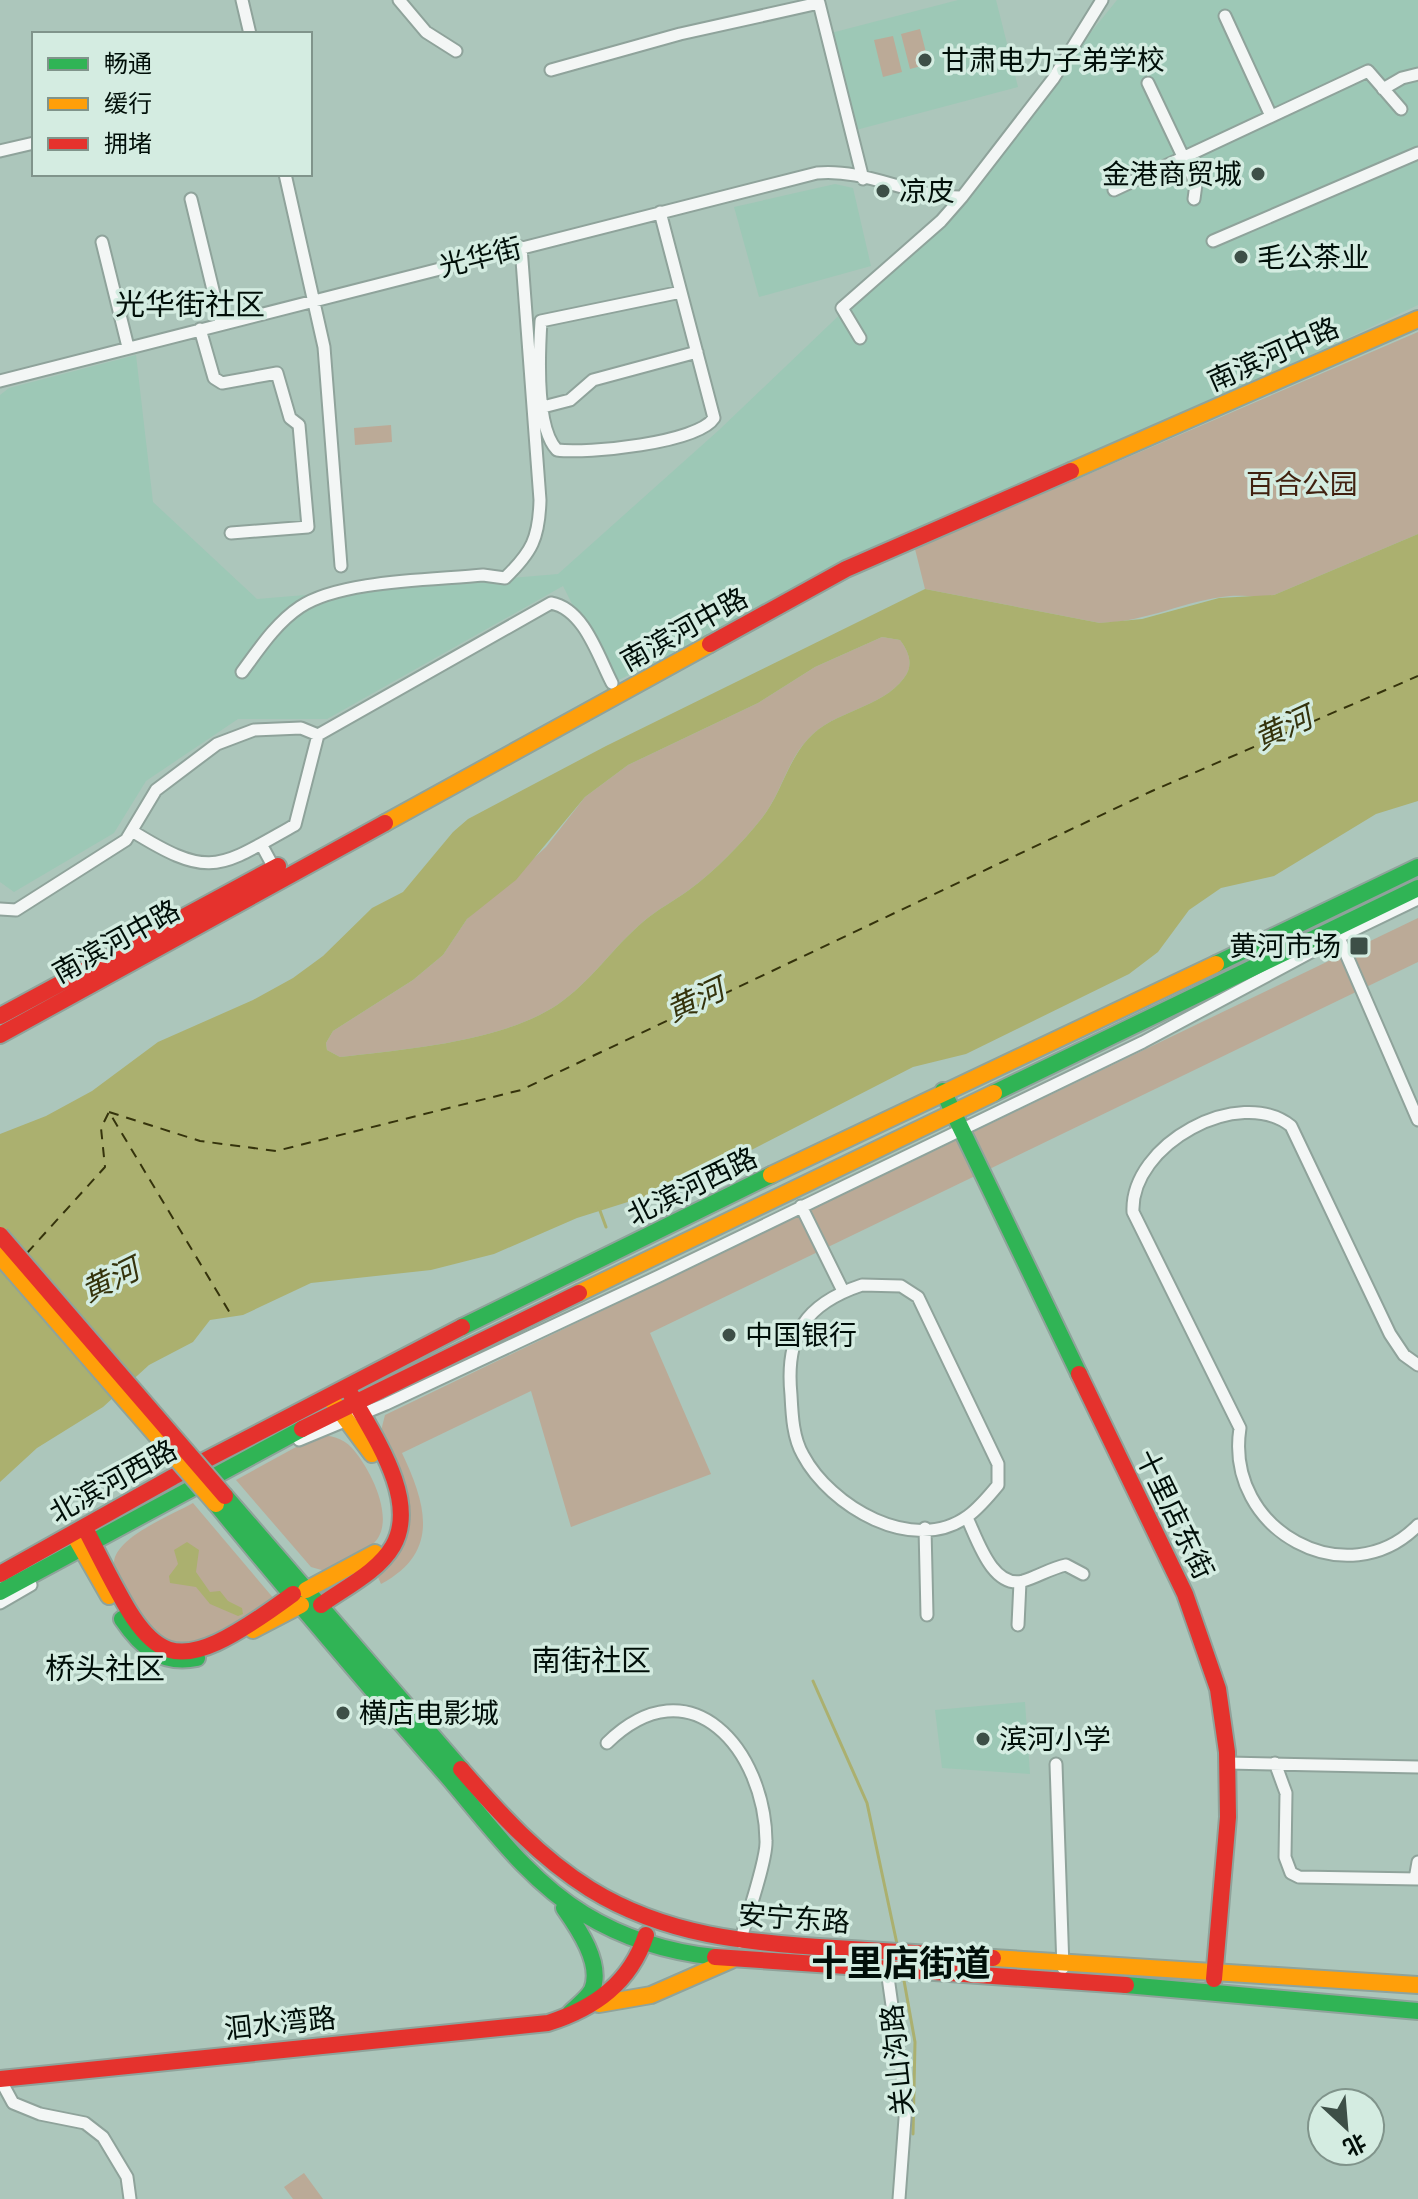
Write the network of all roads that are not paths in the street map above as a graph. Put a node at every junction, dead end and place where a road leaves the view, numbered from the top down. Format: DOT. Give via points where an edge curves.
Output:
graph roads {
  1 [pos="242,0"];
  2 [pos="399,0"];
  3 [pos="1102,0"];
  4 [pos="1225,16"];
  5 [pos="250,32"];
  6 [pos="456,51"];
  7 [pos="551,70"];
  8 [pos="1418,74"];
  9 [pos="1148,83"];
  10 [pos="1383,89"];
  11 [pos="1401,109"];
  12 [pos="1271,116"];
  13 [pos="32,143"];
  14 [pos="0,151"];
  15 [pos="1418,153"];
  16 [pos="1183,157"];
  17 [pos="285,176"];
  18 [pos="863,179"];
  19 [pos="1114,190"];
  20 [pos="962,197"];
  21 [pos="191,199"];
  22 [pos="1194,199"];
  23 [pos="660,212"];
  24 [pos="1213,241"];
  25 [pos="102,242"];
  26 [pos="521,247"];
  27 [pos="681,292"];
  28 [pos="313,299"];
  29 [pos="1418,305"];
  30 [pos="1418,319"];
  31 [pos="221,323"];
  32 [pos="200,329"];
  33 [pos="860,338"];
  34 [pos="128,347"];
  35 [pos="697,352"];
  36 [pos="0,381"];
  37 [pos="543,407"];
  38 [pos="231,533"];
  39 [pos="341,566"];
  40 [pos="242,672"];
  41 [pos="612,683"];
  42 [pos="318,735"];
  43 [pos="132,831"];
  44 [pos="261,844"];
  45 [pos="1418,867"];
  46 [pos="274,868"];
  47 [pos="1418,888"];
  48 [pos="1418,899"];
  49 [pos="0,909"];
  50 [pos="1336,932"];
  51 [pos="0,1016"];
  52 [pos="0,1035"];
  53 [pos="943,1091"];
  54 [pos="954,1111"];
  55 [pos="1418,1120"];
  56 [pos="961,1127"];
  57 [pos="801,1206"];
  58 [pos="0,1235"];
  59 [pos="0,1256"];
  60 [pos="843,1291"];
  61 [pos="1418,1365"];
  62 [pos="346,1384"];
  63 [pos="328,1393"];
  64 [pos="350,1411"];
  65 [pos="220,1500"];
  66 [pos="967,1518"];
  67 [pos="1418,1525"];
  68 [pos="925,1528"];
  69 [pos="85,1541"];
  70 [pos="0,1574"];
  71 [pos="1083,1574"];
  72 [pos="1020,1582"];
  73 [pos="0,1592"];
  74 [pos="300,1596"];
  75 [pos="0,1603"];
  76 [pos="321,1605"];
  77 [pos="927,1615"];
  78 [pos="1018,1625"];
  79 [pos="607,1743"];
  80 [pos="1228,1763"];
  81 [pos="1275,1763"];
  82 [pos="1056,1764"];
  83 [pos="1418,1767"];
  84 [pos="1418,1862"];
  85 [pos="1416,1879"];
  86 [pos="550,1891"];
  87 [pos="650,1921"];
  88 [pos="740,1942"];
  89 [pos="644,1944"];
  90 [pos="733,1959"];
  91 [pos="897,1970"];
  92 [pos="1215,1970"];
  93 [pos="1063,1972"];
  94 [pos="1418,1985"];
  95 [pos="1213,1993"];
  96 [pos="599,2004"];
  97 [pos="1418,2011"];
  98 [pos="564,2019"];
  99 [pos="0,2079"];
  100 [pos="130,2199"];
  101 [pos="899,2199"];
  1 -- 5 [label="street"];
  2 -- 6 [label="street" via="426,32"];
  3 -- 20 [label="street" via="1053,79"];
  4 -- 12 [label="street"];
  7 -- 18 [label="street" via="819,3"];
  8 -- 10 [label="street"];
  9 -- 16 [label="street"];
  10 -- 11 [label="street"];
  10 -- 12 [label="street" via="1368,71"];
  12 -- 16 [label="street"];
  13 -- 14 [label="street"];
  15 -- 24 [label="street"];
  16 -- 19 [label="street"];
  16 -- 22 [label="street" via="1196,184"];
  17 -- 28 [label="street"];
  18 -- 20 [label="street, 光华街" via="936,197"];
  18 -- 23 [label="street, 光华街" via="835,171 817,173"];
  20 -- 33 [label="street" via="842,308"];
  21 -- 31 [label="street"];
  23 -- 26 [label="street, 光华街"];
  23 -- 27 [label="street"];
  25 -- 34 [label="street"];
  26 -- 28 [label="street, 光华街"];
  26 -- 40 [label="street" via="540,500 539,527 527,556 505,578 483,575 336,590 300,606"];
  27 -- 35 [label="street"];
  27 -- 37 [label="street" via="541,321"];
  28 -- 31 [label="street, 光华街"];
  28 -- 39 [label="street" via="324,347"];
  29 -- 41 [label="main road, 南滨河中路" via="841,558"];
  30 -- 52 [label="main road, 南滨河中路" via="846,569"];
  31 -- 32 [label="street, 光华街"];
  32 -- 34 [label="street, 光华街"];
  32 -- 38 [label="street" via="214,378 222,383 277,373 290,418 299,425 308,527"];
  34 -- 36 [label="street, 光华街"];
  35 -- 37 [label="street" via="593,380 570,400"];
  35 -- 37 [label="street" via="714,418 709,426 687,434 615,448 557,450 548,441"];
  41 -- 42 [label="street" via="575,615 551,603"];
  41 -- 46 [label="main road, 南滨河中路"];
  42 -- 43 [label="street" via="301,728 254,730 217,744 156,790"];
  42 -- 44 [label="street" via="295,825"];
  43 -- 44 [label="street" via="201,865 224,862"];
  43 -- 49 [label="street" via="126,840 16,910"];
  44 -- 46 [label="street"];
  45 -- 53 [label="main road, 北滨河西路" via="1129,1008"];
  46 -- 51 [label="main road, 南滨河中路"];
  47 -- 50 [label="main road, 北滨河西路"];
  48 -- 50 [label="street"];
  50 -- 54 [label="main road, 北滨河西路"];
  50 -- 55 [label="street"];
  50 -- 56 [label="street" via="1143,1042"];
  53 -- 54 [label="main road, 十里店东街"];
  53 -- 62 [label="main road, 北滨河西路"];
  54 -- 56 [label="main road, 十里店东街"];
  54 -- 64 [label="main road, 北滨河西路"];
  56 -- 57 [label="street"];
  56 -- 80 [label="main road, 十里店东街" via="1185,1594 1217,1687"];
  57 -- 60 [label="street"];
  57 -- 64 [label="street" via="519,1342"];
  58 -- 65 [label="main road, bridge"];
  59 -- 65 [label="main road, bridge"];
  60 -- 66 [label="street" via="862,1285 901,1286 923,1306 998,1464 998,1485"];
  60 -- 68 [label="street" via="811,1313 795,1338 788,1366 801,1452 817,1480 875,1522"];
  61 -- 67 [label="street" via="1390,1334 1291,1126 1275,1116 1226,1115 1189,1127 1159,1151 1137,1183 1133,1212 1240,1428 1238,1464 1248,1497 1271,1526 1303,1547 1339,1555 1376,1551"];
  62 -- 63 [label="main road, 北滨河西路"];
  62 -- 64 [label="main road"];
  63 -- 64 [label="main road"];
  63 -- 69 [label="main road, 北滨河西路"];
  64 -- 69 [label="main road, 北滨河西路"];
  64 -- 74 [label="main road" via="396,1501 394,1529 378,1552"];
  64 -- 76 [label="main road" via="400,1496 403,1522 393,1546 375,1565"];
  65 -- 74 [label="main road"];
  66 -- 68 [label="street"];
  66 -- 72 [label="street" via="998,1574"];
  68 -- 77 [label="street"];
  69 -- 70 [label="main road, 北滨河西路"];
  69 -- 73 [label="main road, 北滨河西路"];
  69 -- 74 [label="main road" via="153,1645 176,1653 207,1648"];
  69 -- 75 [label="street"];
  71 -- 72 [label="street" via="1066,1565"];
  72 -- 78 [label="street"];
  74 -- 76 [label="main road, 安宁东路"];
  74 -- 86 [label="main road" via="497,1837"];
  76 -- 87 [label="main road, 安宁东路" via="511,1826 592,1893"];
  79 -- 88 [label="street" via="631,1723 660,1713 698,1715 727,1732 753,1779 767,1844"];
  80 -- 81 [label="street"];
  80 -- 92 [label="main road, 十里店东街"];
  81 -- 83 [label="street"];
  81 -- 85 [label="street" via="1286,1793 1285,1857 1291,1873"];
  82 -- 93 [label="street"];
  84 -- 85 [label="street"];
  86 -- 89 [label="main road, 安宁东路"];
  86 -- 98 [label="main road" via="579,1927 593,1980 592,1990"];
  87 -- 88 [label="main road, 安宁东路"];
  87 -- 89 [label="main road, 洄水湾路"];
  88 -- 93 [label="main road, 安宁东路" via="898,1951"];
  89 -- 90 [label="main road, 安宁东路" via="673,1953"];
  89 -- 96 [label="main road, 洄水湾路" via="621,1982"];
  90 -- 91 [label="main road, 安宁东路"];
  90 -- 96 [label="main road, 洄水湾路" via="694,1980 627,2003"];
  91 -- 93 [label="main road, 安宁东路"];
  91 -- 101 [label="street, 关山沟路" via="906,2105"];
  92 -- 93 [label="main road, 安宁东路"];
  92 -- 94 [label="main road, 安宁东路"];
  92 -- 95 [label="main road, 十里店东街"];
  93 -- 95 [label="main road, 安宁东路"];
  95 -- 97 [label="main road, 安宁东路"];
  96 -- 98 [label="main road, 洄水湾路"];
  98 -- 99 [label="main road, 洄水湾路"];
  99 -- 100 [label="street" via="13,2103 85,2123 103,2137 127,2177"];
}
